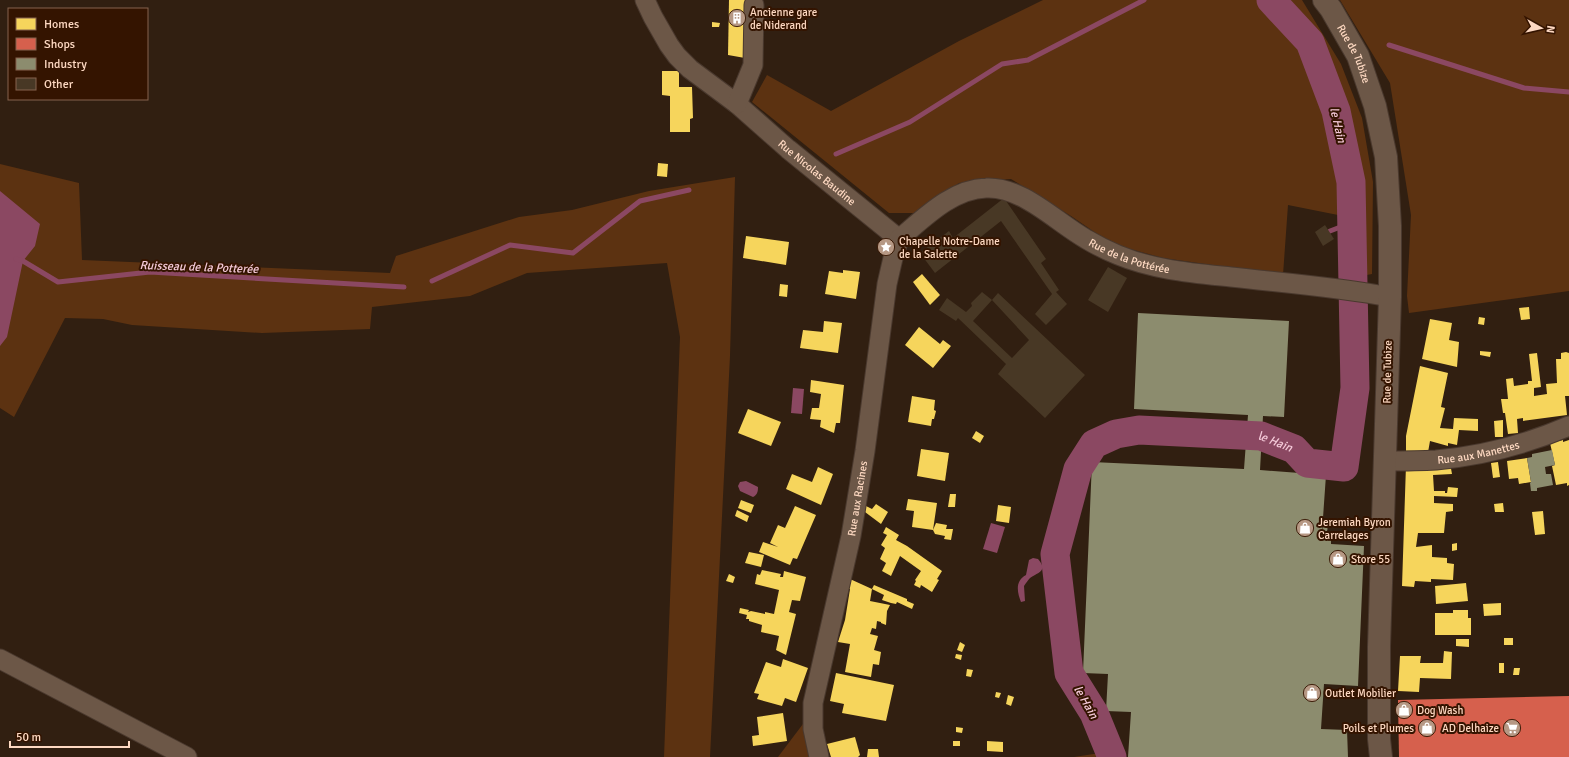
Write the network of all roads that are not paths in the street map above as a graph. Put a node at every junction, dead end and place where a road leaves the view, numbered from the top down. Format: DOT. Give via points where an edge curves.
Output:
graph roads {
  1 [pos="645,0"];
  2 [pos="1324,0"];
  3 [pos="754,5"];
  4 [pos="737,104"];
  5 [pos="899,239"];
  6 [pos="1390,296"];
  7 [pos="1569,426"];
  8 [pos="1384,461"];
  9 [pos="0,659"];
  10 [pos="187,757"];
  11 [pos="819,757"];
  12 [pos="1381,757"];
  1 -- 4 [label="street, Rue Nicolas Baudine" via="677,56 701,79"];
  2 -- 6 [label="main road, Rue de Tubize" via="1358,56 1375,106 1386,157 1390,226"];
  3 -- 4 [label="street" via="753,65"];
  4 -- 5 [label="street, Rue Nicolas Baudine"];
  5 -- 6 [label="street, Rue de la Pottérée" via="931,212 958,195 976,189 997,188 1017,193 1086,239 1118,255 1143,263 1188,272 1340,288"];
  5 -- 11 [label="street, Rue aux Racines" via="887,284 851,536 814,703 813,729"];
  6 -- 8 [label="main road, Rue de Tubize"];
  7 -- 8 [label="street, Rue aux Manettes" via="1518,445 1481,453 1436,460"];
  8 -- 12 [label="main road, Rue de Tubize" via="1379,647"];
  9 -- 10 [label="street"];
}
